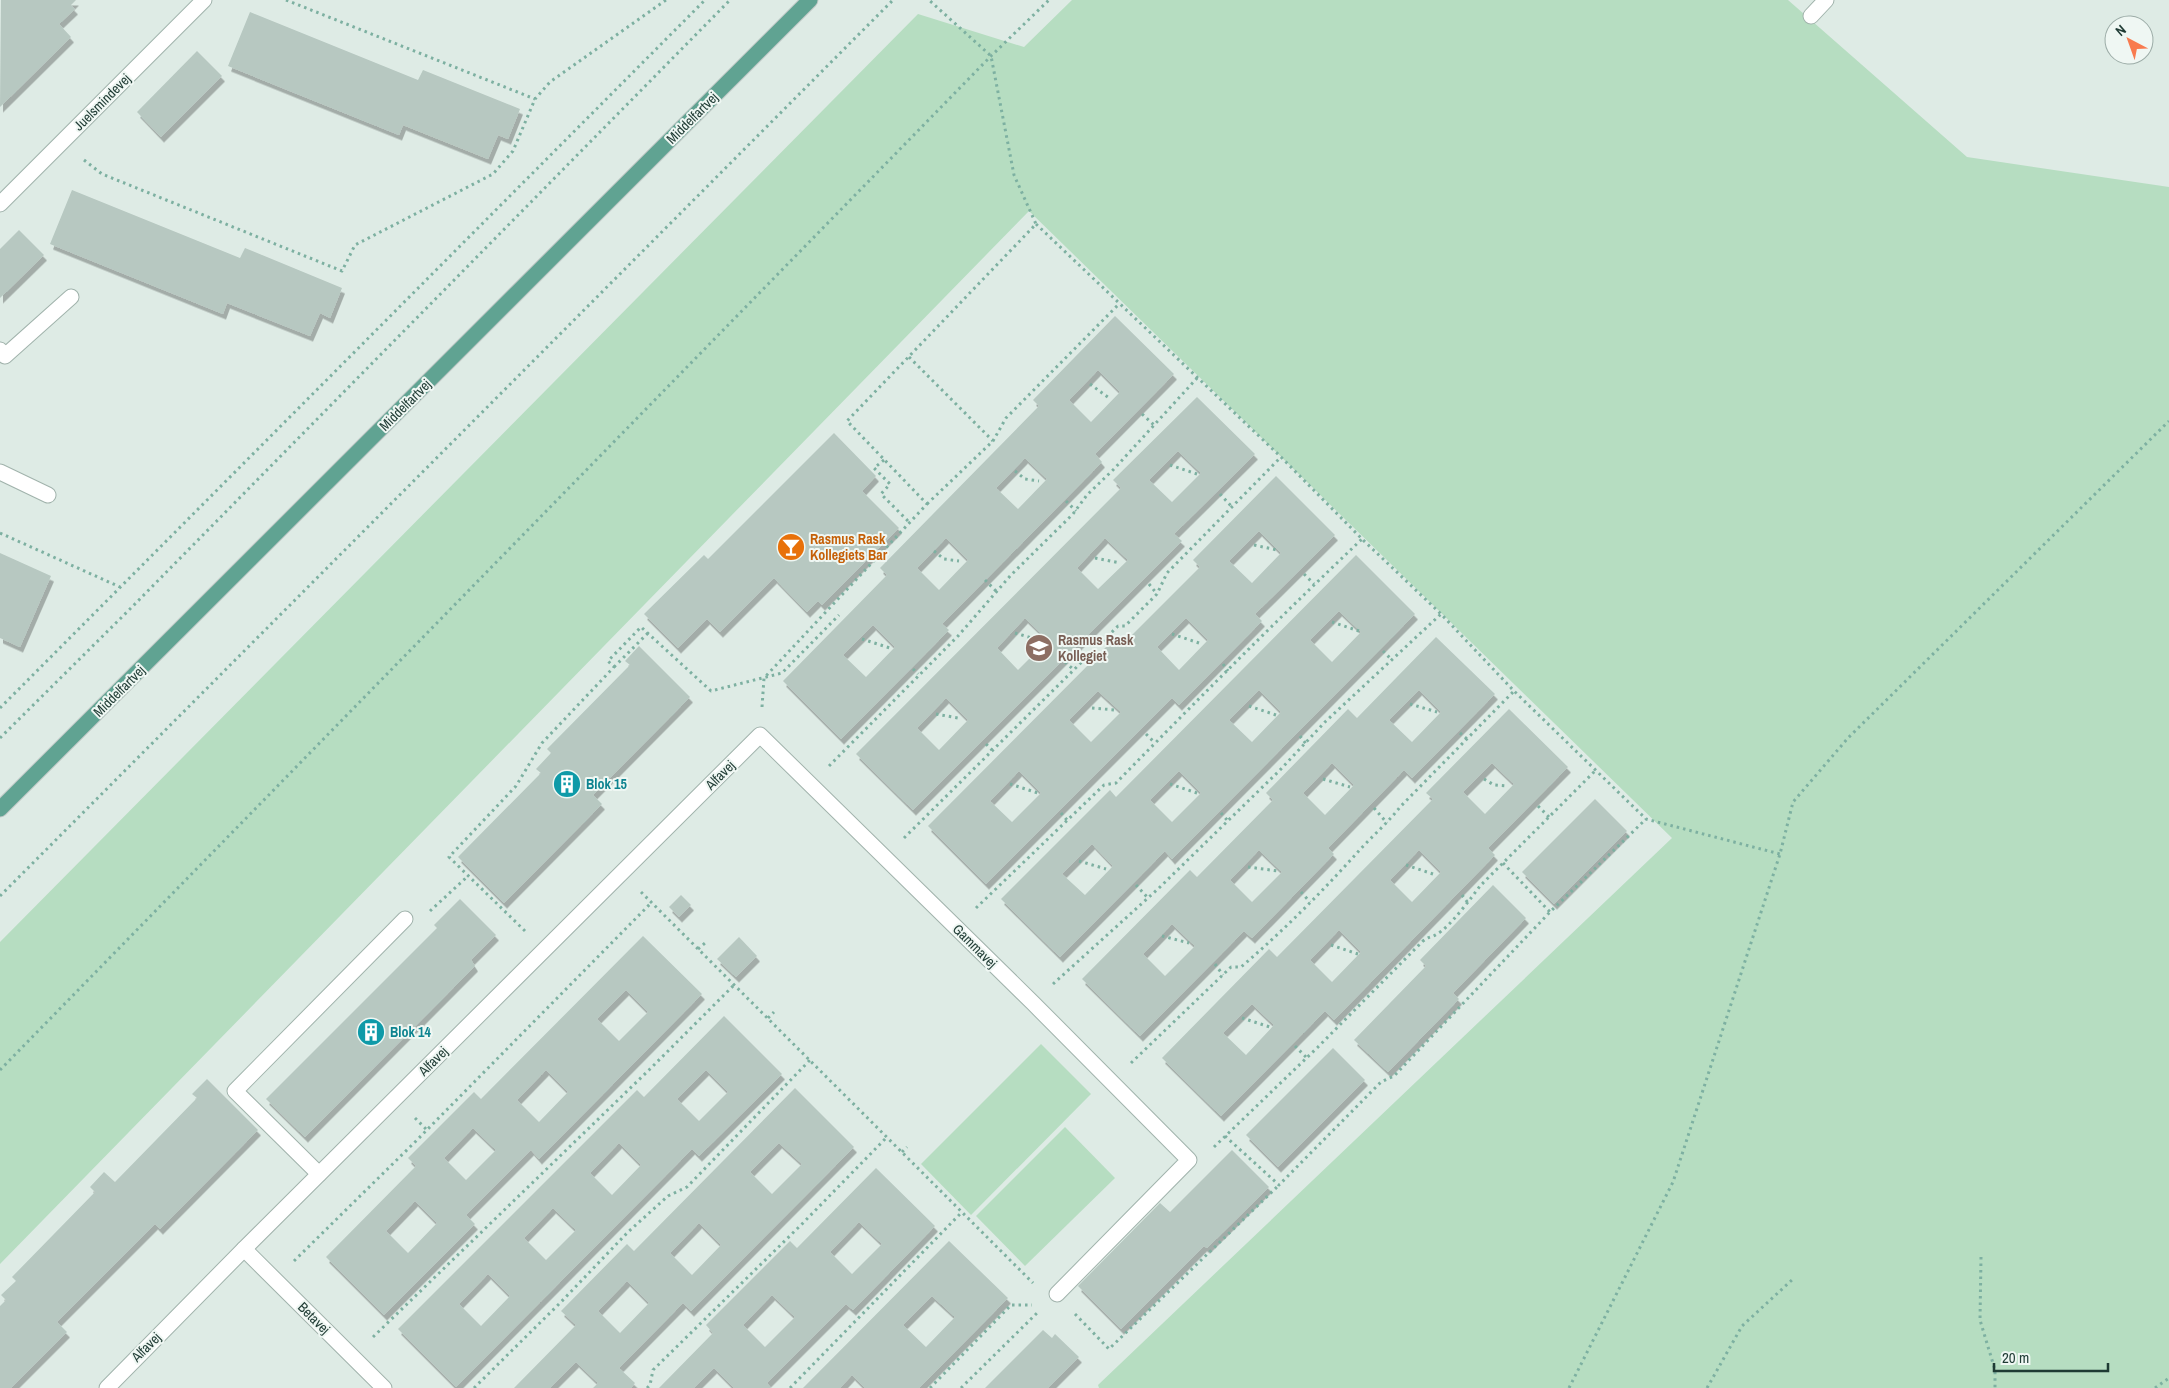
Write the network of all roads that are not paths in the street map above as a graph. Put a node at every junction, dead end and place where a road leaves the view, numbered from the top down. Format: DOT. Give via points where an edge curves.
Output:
graph roads {
  1 [pos="204,0"];
  2 [pos="810,0"];
  3 [pos="1826,0"];
  4 [pos="1812,16"];
  5 [pos="0,204"];
  6 [pos="71,297"];
  7 [pos="0,350"];
  8 [pos="0,472"];
  9 [pos="48,495"];
  10 [pos="760,735"];
  11 [pos="0,809"];
  12 [pos="405,918"];
  13 [pos="319,1174"];
  14 [pos="244,1249"];
  15 [pos="1057,1294"];
  16 [pos="106,1388"];
  17 [pos="384,1388"];
  1 -- 5 [label="street, Juelsmindevej"];
  2 -- 11 [label="main road, Middelfartvej"];
  3 -- 4 [label="street"];
  6 -- 7 [label="street" via="6,356"];
  8 -- 9 [label="street"];
  10 -- 13 [label="street, Alfavej"];
  10 -- 15 [label="street, Gammavej" via="1189,1160"];
  12 -- 13 [label="street" via="234,1090"];
  13 -- 14 [label="street, Alfavej"];
  14 -- 16 [label="street, Alfavej"];
  14 -- 17 [label="street, Betavej"];
}
